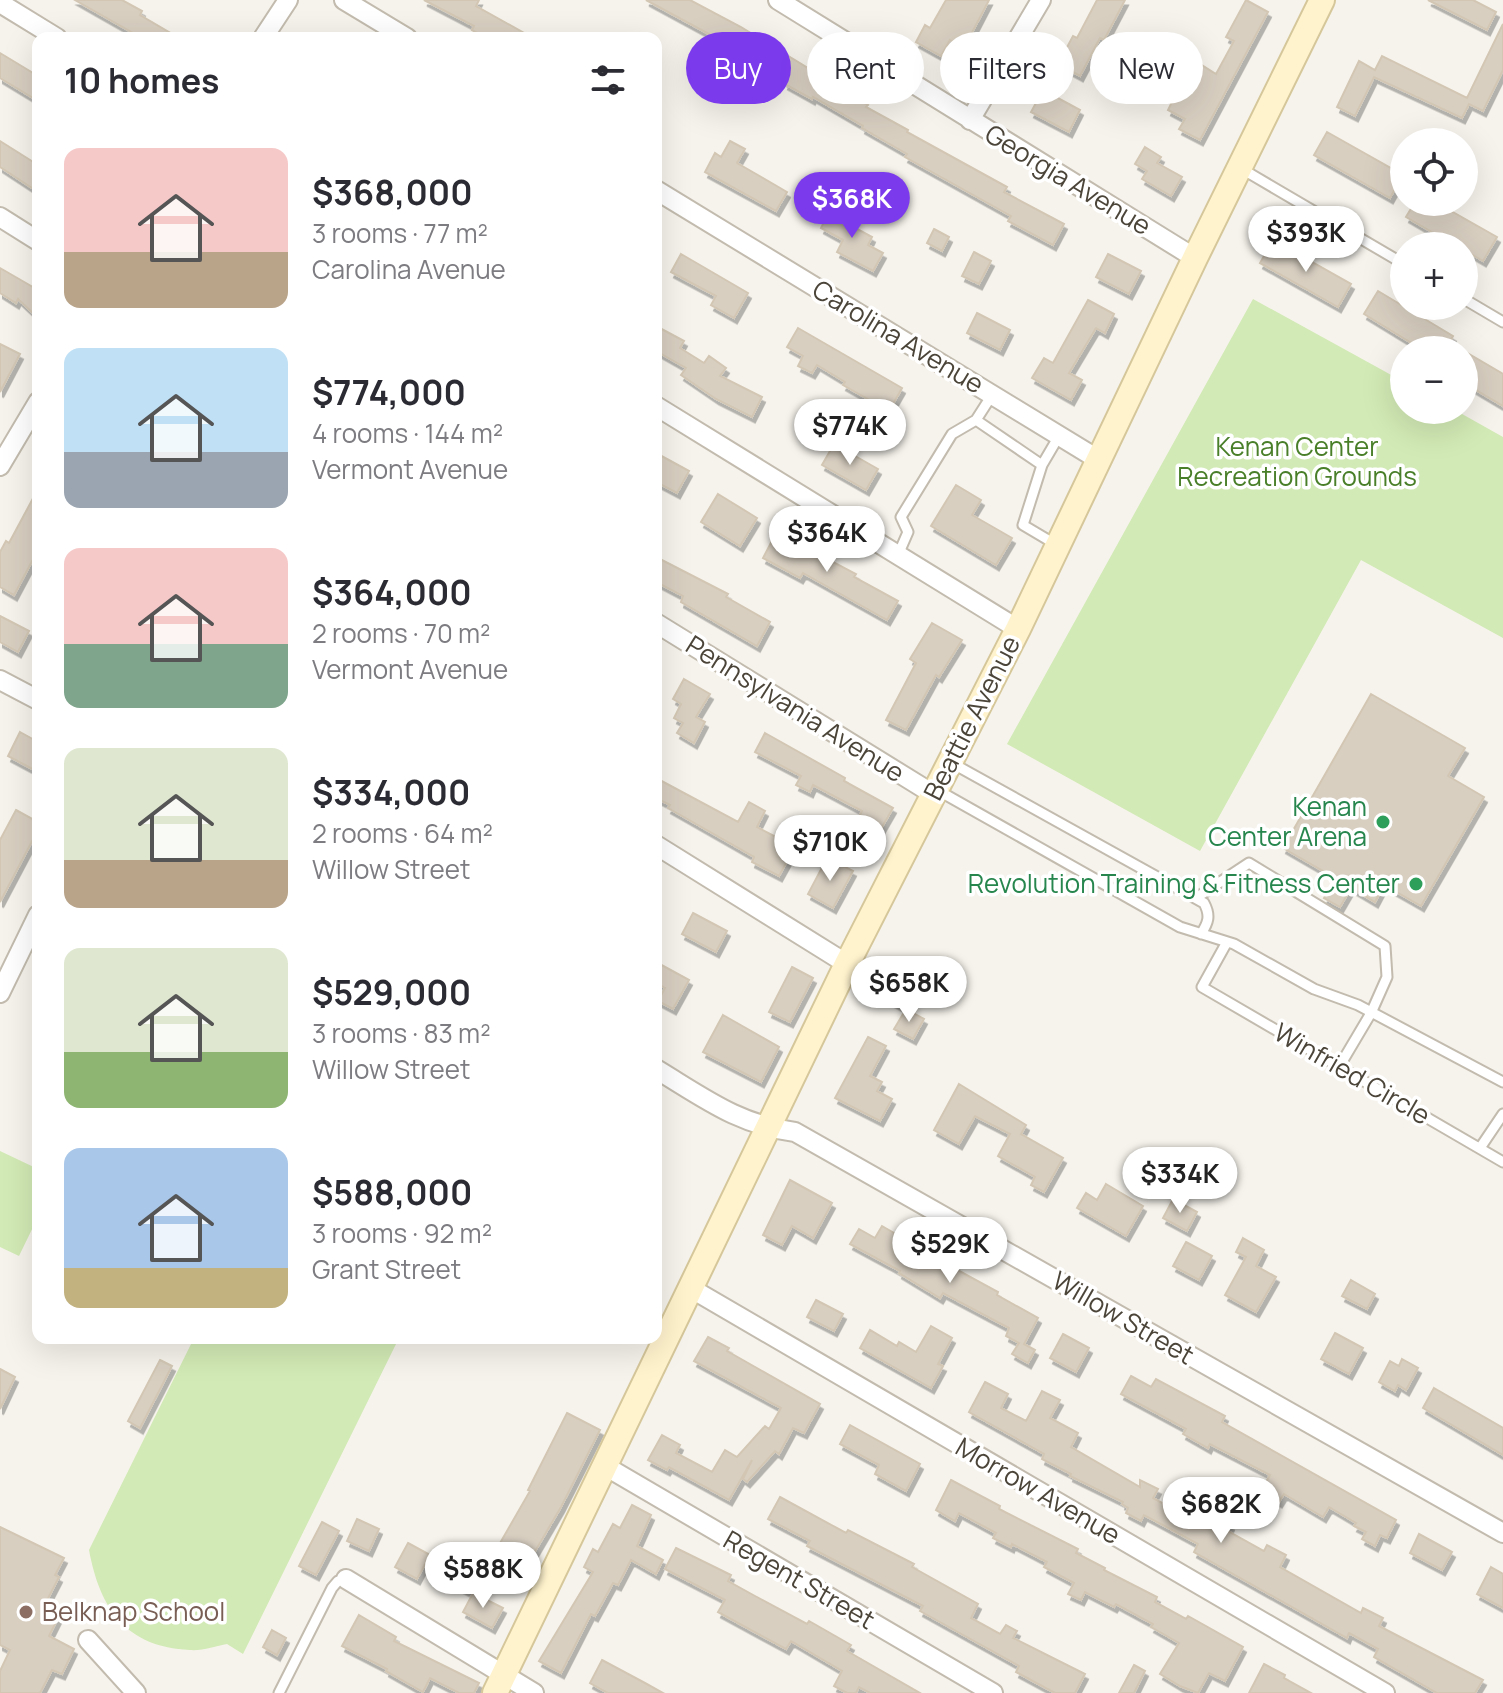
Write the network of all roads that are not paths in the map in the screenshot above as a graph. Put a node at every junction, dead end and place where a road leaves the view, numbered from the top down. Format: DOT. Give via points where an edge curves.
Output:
graph roads {
  1 [pos="288,0"];
  2 [pos="344,0"];
  3 [pos="778,0"];
  4 [pos="1041,0"];
  5 [pos="1322,0"];
  6 [pos="0,3"];
  7 [pos="47,32"];
  8 [pos="267,32"];
  9 [pos="397,32"];
  10 [pos="970,120"];
  11 [pos="1239,168"];
  12 [pos="662,194"];
  13 [pos="0,217"];
  14 [pos="32,237"];
  15 [pos="1390,256"];
  16 [pos="1195,258"];
  17 [pos="1478,307"];
  18 [pos="1503,322"];
  19 [pos="992,395"];
  20 [pos="662,410"];
  21 [pos="32,412"];
  22 [pos="976,420"];
  23 [pos="1059,436"];
  24 [pos="1099,460"];
  25 [pos="1042,465"];
  26 [pos="0,466"];
  27 [pos="1057,546"];
  28 [pos="898,555"];
  29 [pos="662,627"];
  30 [pos="1018,629"];
  31 [pos="0,680"];
  32 [pos="32,697"];
  33 [pos="950,762"];
  34 [pos="934,792"];
  35 [pos="662,849"];
  36 [pos="1196,898"];
  37 [pos="32,927"];
  38 [pos="1201,934"];
  39 [pos="1227,942"];
  40 [pos="847,964"];
  41 [pos="0,993"];
  42 [pos="1371,1013"];
  43 [pos="1339,1067"];
  44 [pos="662,1073"];
  45 [pos="1503,1082"];
  46 [pos="1503,1114"];
  47 [pos="768,1129"];
  48 [pos="1480,1148"];
  49 [pos="1503,1162"];
  50 [pos="692,1289"];
  51 [pos="662,1341"];
  52 [pos="660,1344"];
  53 [pos="605,1466"];
  54 [pos="1503,1533"];
  55 [pos="346,1579"];
  56 [pos="88,1640"];
  57 [pos="499,1684"];
  58 [pos="136,1693"];
  59 [pos="279,1693"];
  60 [pos="534,1693"];
  61 [pos="993,1693"];
  62 [pos="1385,1693"];
  1 -- 8 [label="street"];
  2 -- 9 [label="street"];
  3 -- 10 [label="street, Georgia Avenue"];
  4 -- 10 [label="street"];
  5 -- 11 [label="street, Beattie Avenue"];
  6 -- 7 [label="street"];
  10 -- 16 [label="street, Georgia Avenue"];
  11 -- 15 [label="lane"];
  11 -- 16 [label="street, Beattie Avenue"];
  12 -- 19 [label="street, Carolina Avenue"];
  13 -- 14 [label="street"];
  16 -- 24 [label="street, Beattie Avenue"];
  17 -- 18 [label="lane"];
  19 -- 22 [label="lane"];
  19 -- 23 [label="street, Carolina Avenue"];
  20 -- 28 [label="street"];
  21 -- 26 [label="street"];
  22 -- 25 [label="lane"];
  22 -- 28 [label="lane" via="952,434 901,517 908,532"];
  23 -- 24 [label="street, Carolina Avenue"];
  23 -- 25 [label="lane"];
  24 -- 27 [label="street, Beattie Avenue"];
  25 -- 27 [label="lane" via="1023,525"];
  27 -- 30 [label="street, Beattie Avenue"];
  28 -- 30 [label="street"];
  29 -- 34 [label="street, Pennsylvania Avenue"];
  30 -- 33 [label="street, Beattie Avenue"];
  31 -- 32 [label="street"];
  33 -- 34 [label="street, Beattie Avenue"];
  33 -- 36 [label="lane"];
  34 -- 38 [label="lane"];
  34 -- 40 [label="street, Beattie Avenue"];
  35 -- 40 [label="street"];
  36 -- 38 [label="lane" via="1209,913"];
  36 -- 42 [label="lane" via="1249,863 1385,946 1387,977"];
  37 -- 41 [label="street"];
  38 -- 39 [label="lane"];
  39 -- 42 [label="lane"];
  39 -- 43 [label="lane, Winfried Circle" via="1202,987"];
  40 -- 47 [label="street, Beattie Avenue"];
  42 -- 43 [label="lane"];
  42 -- 45 [label="lane"];
  43 -- 48 [label="lane, Winfried Circle"];
  44 -- 47 [label="street, Willow Street" via="733,1116"];
  46 -- 48 [label="lane"];
  47 -- 50 [label="street, Beattie Avenue"];
  47 -- 54 [label="street, Willow Street" via="795,1132"];
  48 -- 49 [label="lane, Winfried Circle"];
  50 -- 51 [label="street, Beattie Avenue"];
  50 -- 62 [label="street, Morrow Avenue"];
  52 -- 53 [label="street, Beattie Avenue"];
  53 -- 57 [label="street, Beattie Avenue"];
  53 -- 61 [label="street, Regent Street"];
  55 -- 57 [label="street"];
  55 -- 59 [label="lane" via="332,1588"];
  56 -- 58 [label="street"];
  57 -- 60 [label="street"];
}
